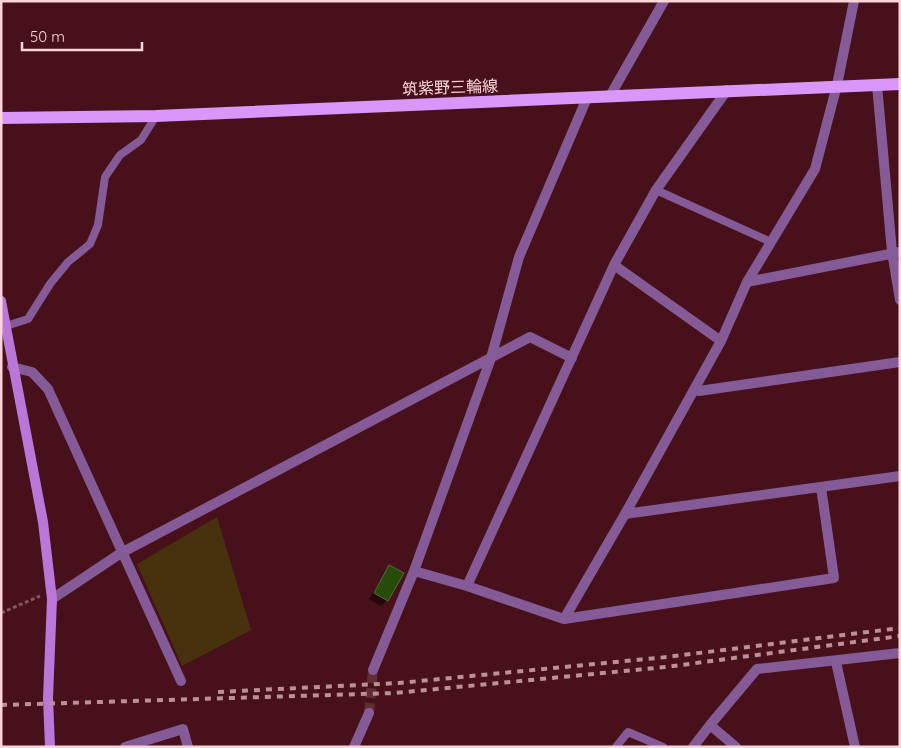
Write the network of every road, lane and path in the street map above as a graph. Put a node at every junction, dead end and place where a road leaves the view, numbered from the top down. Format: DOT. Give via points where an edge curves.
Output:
graph roads {
  1 [pos="664,1"];
  2 [pos="854,1"];
  3 [pos="900,84"];
  4 [pos="837,85"];
  5 [pos="877,85"];
  6 [pos="727,90"];
  7 [pos="610,96"];
  8 [pos="587,98"];
  9 [pos="156,116"];
  10 [pos="1,118"];
  11 [pos="656,190"];
  12 [pos="771,242"];
  13 [pos="896,252"];
  14 [pos="614,265"];
  15 [pos="747,282"];
  16 [pos="900,300"];
  17 [pos="1,301"];
  18 [pos="6,326"];
  19 [pos="720,341"];
  20 [pos="491,358"];
  21 [pos="572,358"];
  22 [pos="900,362"];
  23 [pos="12,367"];
  24 [pos="699,391"];
  25 [pos="900,476"];
  26 [pos="822,487"];
  27 [pos="625,514"];
  28 [pos="121,553"];
  29 [pos="414,571"];
  30 [pos="467,586"];
  31 [pos="51,595"];
  32 [pos="1,613"];
  33 [pos="564,619"];
  34 [pos="900,653"];
  35 [pos="836,662"];
  36 [pos="373,670"];
  37 [pos="181,681"];
  38 [pos="369,713"];
  39 [pos="710,725"];
  40 [pos="50,747"];
  41 [pos="126,747"];
  42 [pos="188,747"];
  43 [pos="354,747"];
  44 [pos="616,747"];
  45 [pos="663,747"];
  46 [pos="693,747"];
  47 [pos="736,747"];
  48 [pos="854,747"];
  1 -- 7 [label="street"];
  2 -- 4 [label="street"];
  3 -- 5 [label="main road, 筑紫野三輪線"];
  4 -- 5 [label="main road, 筑紫野三輪線"];
  4 -- 6 [label="main road, 筑紫野三輪線"];
  4 -- 12 [label="street" via="815,169"];
  5 -- 13 [label="street"];
  6 -- 7 [label="main road, 筑紫野三輪線"];
  6 -- 11 [label="street"];
  7 -- 8 [label="main road, 筑紫野三輪線"];
  8 -- 9 [label="main road, 筑紫野三輪線"];
  8 -- 20 [label="street" via="519,257"];
  9 -- 10 [label="main road, 筑紫野三輪線"];
  9 -- 18 [label="lane" via="141,140 120,155 105,177 98,225 90,244 68,262 28,319"];
  11 -- 12 [label="lane"];
  11 -- 14 [label="street"];
  12 -- 15 [label="street"];
  13 -- 15 [label="street"];
  13 -- 16 [label="street"];
  14 -- 19 [label="street"];
  14 -- 21 [label="street"];
  15 -- 19 [label="street"];
  17 -- 18 [label="street"];
  18 -- 23 [label="street"];
  19 -- 27 [label="street"];
  20 -- 21 [label="street" via="530,337"];
  20 -- 28 [label="street"];
  20 -- 29 [label="street"];
  21 -- 30 [label="street"];
  22 -- 24 [label="street"];
  23 -- 28 [label="street" via="32,372 48,389"];
  23 -- 31 [label="street" via="42,522"];
  25 -- 26 [label="street"];
  26 -- 27 [label="street"];
  26 -- 33 [label="street" via="834,578"];
  27 -- 33 [label="street"];
  28 -- 31 [label="street"];
  28 -- 37 [label="street"];
  29 -- 30 [label="street"];
  29 -- 36 [label="street"];
  30 -- 33 [label="street"];
  31 -- 32 [label="path"];
  31 -- 40 [label="street"];
  34 -- 35 [label="street"];
  35 -- 39 [label="street" via="757,669"];
  35 -- 48 [label="street"];
  38 -- 43 [label="street"];
  39 -- 46 [label="street"];
  39 -- 47 [label="street"];
  41 -- 42 [label="street" via="183,729"];
  44 -- 45 [label="lane" via="628,732"];
}
